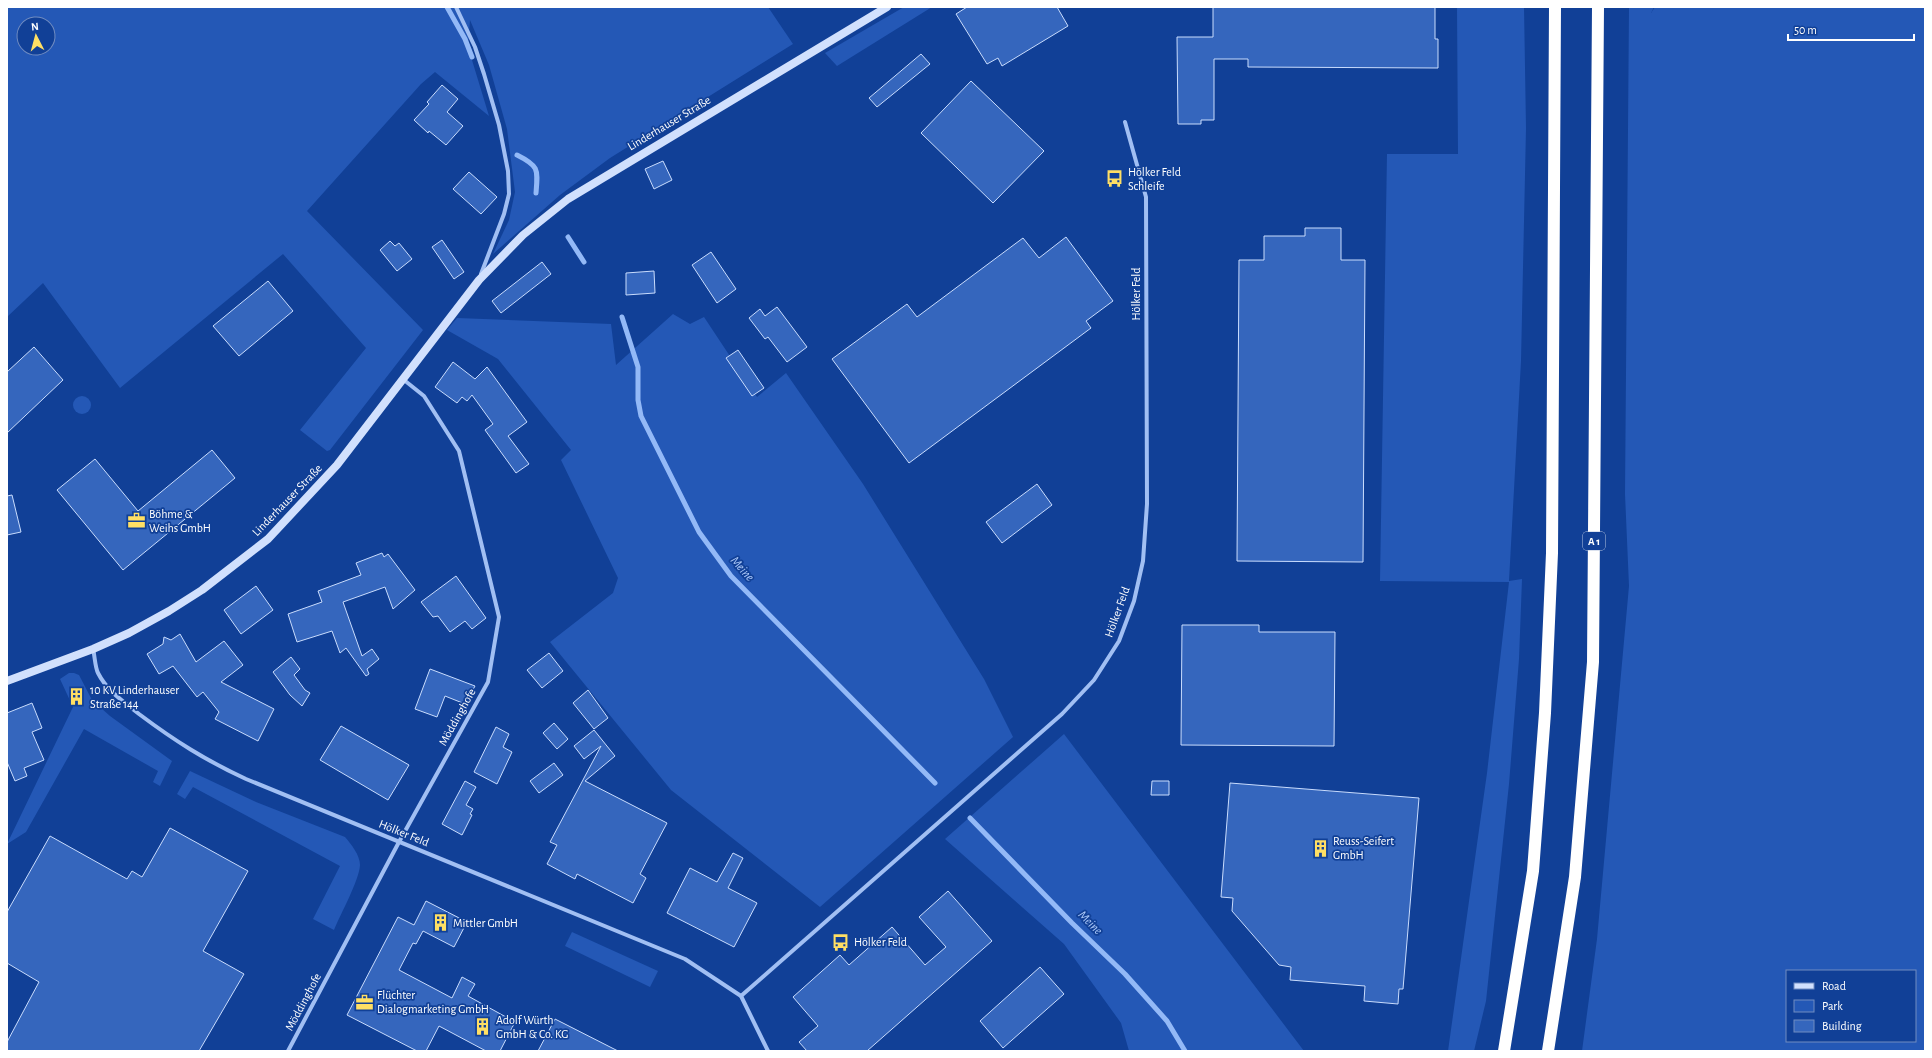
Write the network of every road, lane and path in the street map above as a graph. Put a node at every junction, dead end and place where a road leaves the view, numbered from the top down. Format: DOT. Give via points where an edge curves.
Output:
graph roads {
  1 [pos="456,7"];
  2 [pos="887,7"];
  3 [pos="1555,7"];
  4 [pos="1598,7"];
  5 [pos="1125,122"];
  6 [pos="479,280"];
  7 [pos="404,380"];
  8 [pos="93,649"];
  9 [pos="7,681"];
  10 [pos="399,842"];
  11 [pos="741,996"];
  12 [pos="288,1051"];
  13 [pos="768,1051"];
  14 [pos="1504,1051"];
  15 [pos="1548,1051"];
  1 -- 6 [label="street, Linderhauser Straße" via="475,47 484,74 499,125 508,171 509,194 504,214"];
  2 -- 6 [label="main road, Linderhauser Straße" via="568,199 523,235"];
  3 -- 14 [label="highway" via="1552,553 1545,705 1533,871"];
  4 -- 15 [label="highway, A 1" via="1593,662 1575,877"];
  5 -- 11 [label="street, Hölker Feld" via="1146,197 1147,504 1143,561 1134,601 1119,640 1094,680 1062,714"];
  6 -- 7 [label="main road, Linderhauser Straße"];
  7 -- 8 [label="main road, Linderhauser Straße" via="337,465 268,539 202,590 169,611"];
  7 -- 10 [label="street, Möddinghofe" via="424,396 459,451 499,617 488,682"];
  8 -- 9 [label="main road, Linderhauser Straße"];
  8 -- 10 [label="street, Hölker Feld" via="97,672 108,689 173,740 246,779"];
  10 -- 11 [label="street, Hölker Feld" via="685,959"];
  10 -- 12 [label="street, Möddinghofe"];
  11 -- 13 [label="street"];
}
